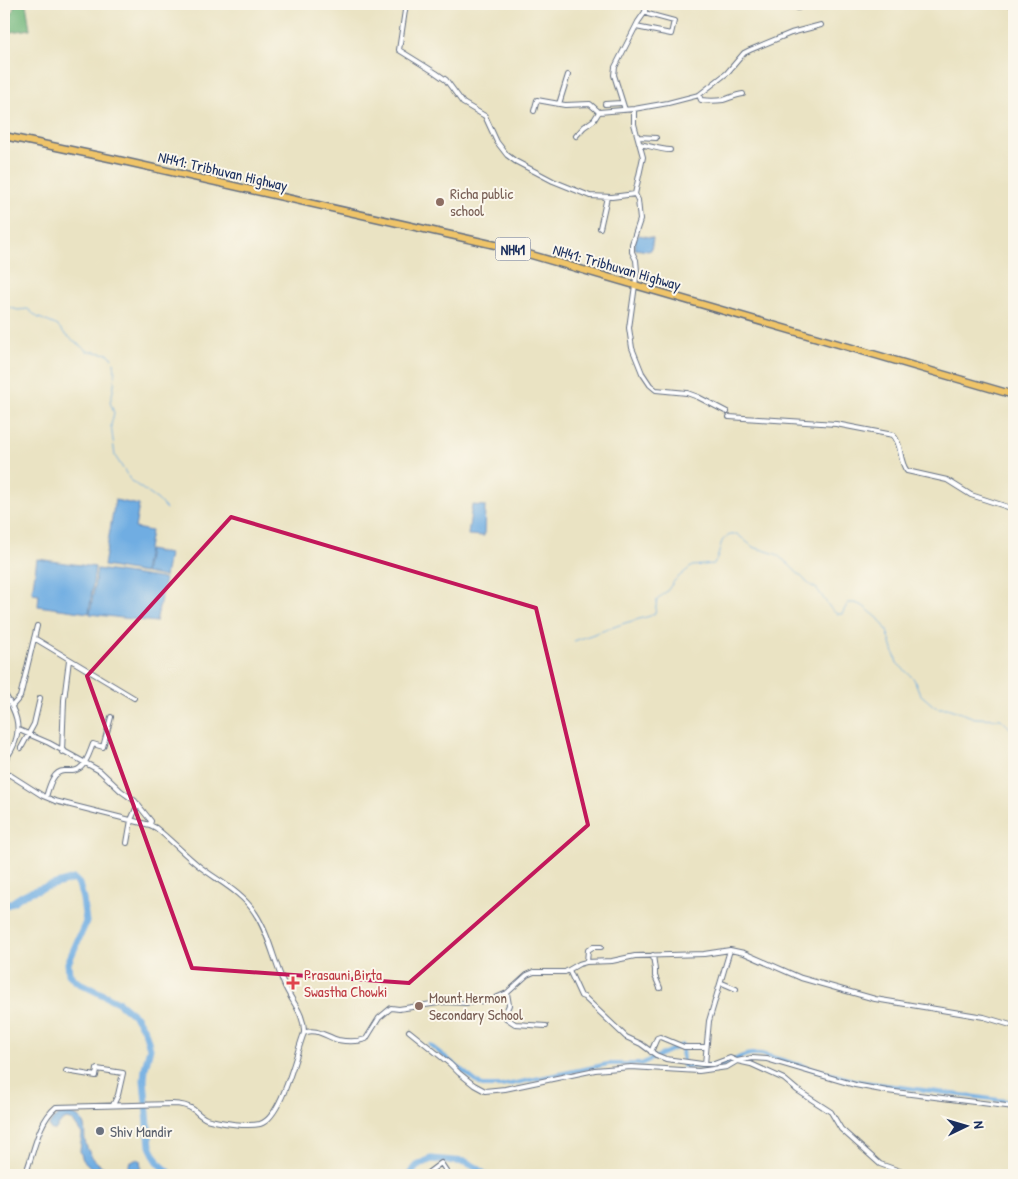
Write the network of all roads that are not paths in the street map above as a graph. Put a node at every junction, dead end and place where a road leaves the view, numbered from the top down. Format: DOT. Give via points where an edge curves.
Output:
graph roads {
  1 [pos="406,4"];
  2 [pos="646,4"];
  3 [pos="1009,4"];
  4 [pos="1014,7"];
  5 [pos="648,14"];
  6 [pos="820,25"];
  7 [pos="636,27"];
  8 [pos="568,74"];
  9 [pos="743,94"];
  10 [pos="699,95"];
  11 [pos="621,103"];
  12 [pos="559,104"];
  13 [pos="606,104"];
  14 [pos="634,109"];
  15 [pos="624,110"];
  16 [pos="534,111"];
  17 [pos="599,112"];
  18 [pos="4,136"];
  19 [pos="576,136"];
  20 [pos="638,136"];
  21 [pos="656,138"];
  22 [pos="640,144"];
  23 [pos="670,150"];
  24 [pos="635,194"];
  25 [pos="607,197"];
  26 [pos="600,228"];
  27 [pos="635,285"];
  28 [pos="1014,394"];
  29 [pos="727,412"];
  30 [pos="729,417"];
  31 [pos="1014,509"];
  32 [pos="37,626"];
  33 [pos="34,638"];
  34 [pos="68,660"];
  35 [pos="4,693"];
  36 [pos="40,698"];
  37 [pos="134,698"];
  38 [pos="12,706"];
  39 [pos="111,716"];
  40 [pos="19,730"];
  41 [pos="29,734"];
  42 [pos="21,748"];
  43 [pos="62,752"];
  44 [pos="84,763"];
  45 [pos="7,775"];
  46 [pos="4,784"];
  47 [pos="46,797"];
  48 [pos="138,804"];
  49 [pos="131,820"];
  50 [pos="150,825"];
  51 [pos="127,843"];
  52 [pos="600,948"];
  53 [pos="730,950"];
  54 [pos="653,955"];
  55 [pos="587,962"];
  56 [pos="569,970"];
  57 [pos="722,983"];
  58 [pos="660,988"];
  59 [pos="736,989"];
  60 [pos="507,993"];
  61 [pos="546,1026"];
  62 [pos="1014,1026"];
  63 [pos="409,1032"];
  64 [pos="304,1033"];
  65 [pos="706,1047"];
  66 [pos="651,1052"];
  67 [pos="737,1061"];
  68 [pos="705,1064"];
  69 [pos="66,1071"];
  70 [pos="113,1105"];
  71 [pos="1014,1107"];
  72 [pos="25,1175"];
  73 [pos="426,1175"];
  74 [pos="449,1175"];
  75 [pos="911,1175"];
  1 -- 25 [label="street" via="398,50 446,80 463,103 485,116 507,155 553,181 590,196"];
  2 -- 7 [label="street"];
  3 -- 4 [label="street"];
  5 -- 7 [label="street" via="674,21 671,34"];
  6 -- 10 [label="street" via="791,33 744,53 727,73"];
  7 -- 11 [label="street" via="615,67"];
  8 -- 12 [label="street"];
  9 -- 10 [label="street" via="719,100 701,100"];
  10 -- 14 [label="street"];
  11 -- 13 [label="street"];
  11 -- 15 [label="street"];
  12 -- 16 [label="street" via="537,100"];
  12 -- 17 [label="street" via="590,104"];
  14 -- 15 [label="street"];
  14 -- 20 [label="street"];
  15 -- 17 [label="street"];
  17 -- 19 [label="street"];
  18 -- 27 [label="highway, NH41: Tribhuvan Highway / NH41" via="504,247"];
  20 -- 21 [label="street"];
  20 -- 22 [label="street"];
  22 -- 23 [label="street"];
  22 -- 24 [label="street" via="643,157"];
  24 -- 25 [label="street"];
  24 -- 27 [label="street" via="640,220 632,244 637,270"];
  25 -- 26 [label="street"];
  27 -- 28 [label="highway, NH41: Tribhuvan Highway / NH41"];
  27 -- 29 [label="street" via="629,328 632,348 650,385 656,390 687,393"];
  30 -- 31 [label="street" via="836,424 893,435 907,471 947,480 971,495"];
  32 -- 33 [label="street"];
  33 -- 34 [label="street"];
  33 -- 38 [label="street" via="20,697"];
  34 -- 37 [label="street"];
  34 -- 43 [label="street"];
  35 -- 38 [label="street"];
  36 -- 41 [label="street"];
  38 -- 40 [label="street"];
  39 -- 44 [label="street" via="103,747 93,744"];
  40 -- 41 [label="street"];
  40 -- 45 [label="street" via="5,762"];
  41 -- 42 [label="street"];
  41 -- 43 [label="street"];
  43 -- 44 [label="street"];
  44 -- 47 [label="street" via="71,772 57,773"];
  44 -- 48 [label="street" via="100,772"];
  45 -- 46 [label="street"];
  45 -- 47 [label="street"];
  47 -- 49 [label="street"];
  48 -- 49 [label="street"];
  48 -- 50 [label="street" via="151,821"];
  49 -- 50 [label="street"];
  49 -- 51 [label="street"];
  50 -- 64 [label="street" via="236,892 254,911 284,984 303,1017"];
  52 -- 55 [label="street" via="588,950"];
  53 -- 54 [label="street"];
  53 -- 57 [label="street"];
  53 -- 62 [label="street" via="801,978 875,999 984,1017"];
  54 -- 55 [label="street"];
  54 -- 58 [label="street"];
  55 -- 56 [label="street"];
  56 -- 60 [label="street" via="534,972 522,978"];
  56 -- 66 [label="street" via="581,996 626,1037"];
  57 -- 59 [label="street"];
  57 -- 65 [label="street" via="708,1021"];
  60 -- 61 [label="street" via="510,1005 506,1018 515,1024"];
  60 -- 64 [label="street" via="481,1002 390,1008 379,1018 366,1039 359,1041 337,1040 308,1030"];
  63 -- 67 [label="street" via="485,1091 595,1070 631,1067 699,1071 727,1067"];
  64 -- 70 [label="street" via="286,1089 274,1112 259,1124 209,1120 189,1107 172,1104"];
  65 -- 66 [label="street" via="684,1047 658,1037"];
  65 -- 68 [label="street"];
  66 -- 68 [label="street" via="666,1059"];
  67 -- 68 [label="street" via="730,1058"];
  67 -- 71 [label="street" via="768,1059 855,1085"];
  67 -- 75 [label="street" via="784,1078 831,1112 841,1129 880,1164"];
  69 -- 70 [label="street" via="96,1076 97,1069 122,1073"];
  70 -- 72 [label="street" via="56,1107 34,1147"];
  73 -- 74 [label="street" via="441,1163"];
}
